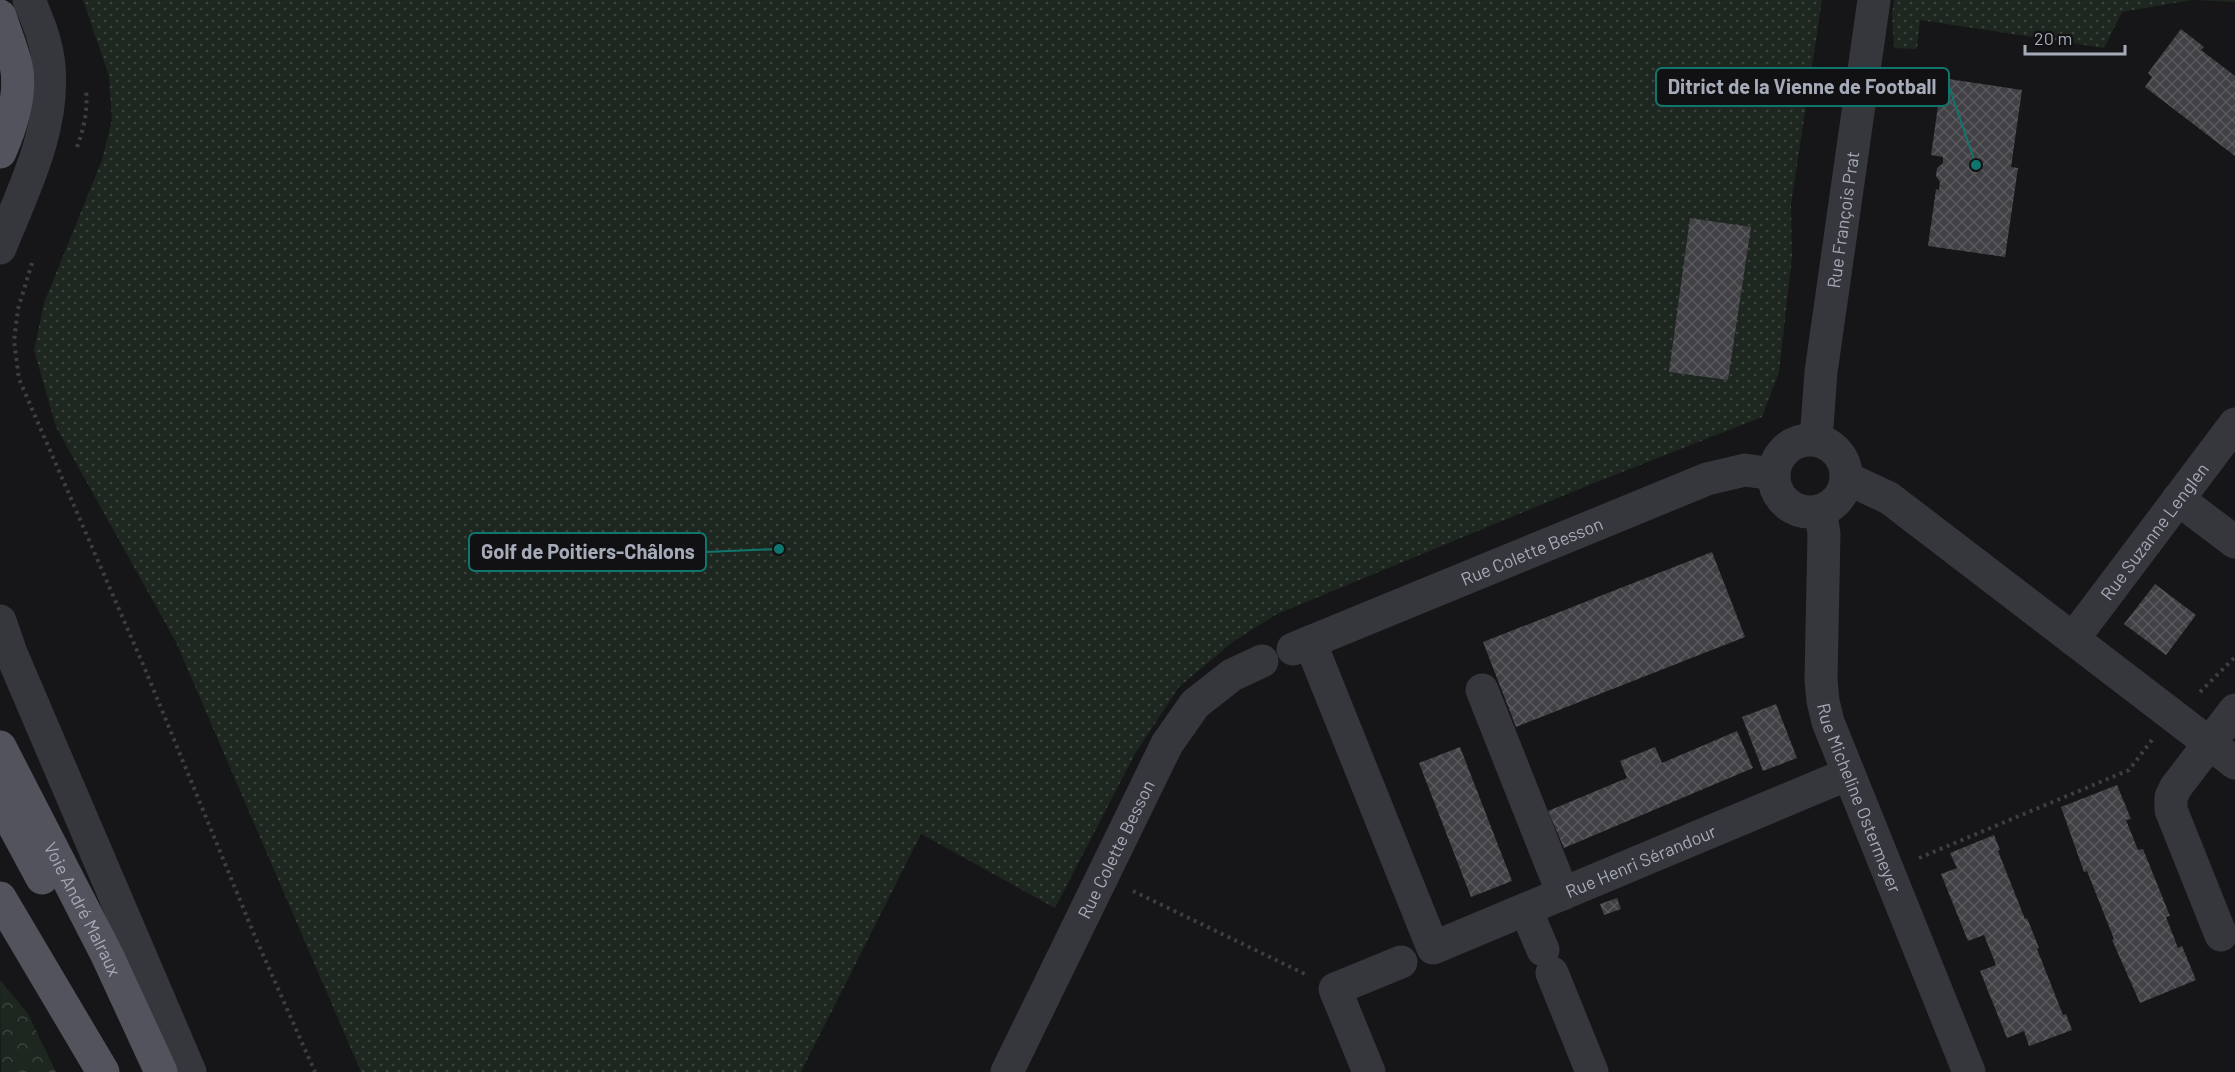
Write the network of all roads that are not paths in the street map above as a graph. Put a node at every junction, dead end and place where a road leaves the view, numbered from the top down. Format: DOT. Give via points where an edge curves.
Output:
graph roads {
  1 [pos="29,0"];
  2 [pos="1874,0"];
  3 [pos="0,16"];
  4 [pos="0,152"];
  5 [pos="0,248"];
  6 [pos="2235,424"];
  7 [pos="1816,440"];
  8 [pos="1773,474"];
  9 [pos="1846,478"];
  10 [pos="2178,499"];
  11 [pos="1820,511"];
  12 [pos="2235,542"];
  13 [pos="0,621"];
  14 [pos="2073,639"];
  15 [pos="1262,662"];
  16 [pos="1482,690"];
  17 [pos="2235,710"];
  18 [pos="2209,743"];
  19 [pos="0,747"];
  20 [pos="2235,763"];
  21 [pos="1848,774"];
  22 [pos="0,800"];
  23 [pos="1563,894"];
  24 [pos="0,898"];
  25 [pos="1526,910"];
  26 [pos="2221,935"];
  27 [pos="1433,948"];
  28 [pos="1401,962"];
  29 [pos="102,1072"];
  30 [pos="142,1072"];
  31 [pos="161,1072"];
  32 [pos="190,1072"];
  33 [pos="1007,1072"];
  34 [pos="1369,1072"];
  35 [pos="1592,1072"];
  36 [pos="1969,1072"];
  1 -- 5 [label="street" via="49,64 49,105 34,161"];
  2 -- 7 [label="street, Rue François Prat" via="1821,372"];
  3 -- 4 [label="main road" via="16,67 16,105"];
  6 -- 10 [label="street, Rue Suzanne Lenglen"];
  7 -- 8 [label="street" via="1792,444 1776,462"];
  7 -- 9 [label="street" via="1826,443 1841,458"];
  8 -- 11 [label="street" via="1774,485 1787,504 1797,510"];
  8 -- 27 [label="street, Rue Colette Besson" via="1745,471 1707,479 1302,645"];
  9 -- 11 [label="street" via="1838,499"];
  9 -- 14 [label="street" via="1889,498"];
  10 -- 12 [label="street"];
  10 -- 14 [label="street, Rue Suzanne Lenglen"];
  11 -- 21 [label="street, Rue Micheline Ostermeyer" via="1824,533 1822,690 1828,722"];
  13 -- 32 [label="street"];
  14 -- 18 [label="street"];
  15 -- 33 [label="street, Rue Colette Besson" via="1232,675 1196,704 1167,744"];
  16 -- 23 [label="street"];
  17 -- 18 [label="street"];
  18 -- 20 [label="street"];
  18 -- 26 [label="street" via="2176,787 2171,810"];
  19 -- 31 [label="main road, Voie André Malraux" via="107,955"];
  21 -- 23 [label="street, Rue Henri Sérandour"];
  21 -- 36 [label="street, Rue Micheline Ostermeyer"];
  22 -- 30 [label="main road, Voie André Malraux"];
  23 -- 25 [label="street, Rue Henri Sérandour"];
  24 -- 29 [label="main road"];
  25 -- 27 [label="street, Rue Henri Sérandour"];
  25 -- 35 [label="street"];
  28 -- 34 [label="street" via="1335,989"];
}
